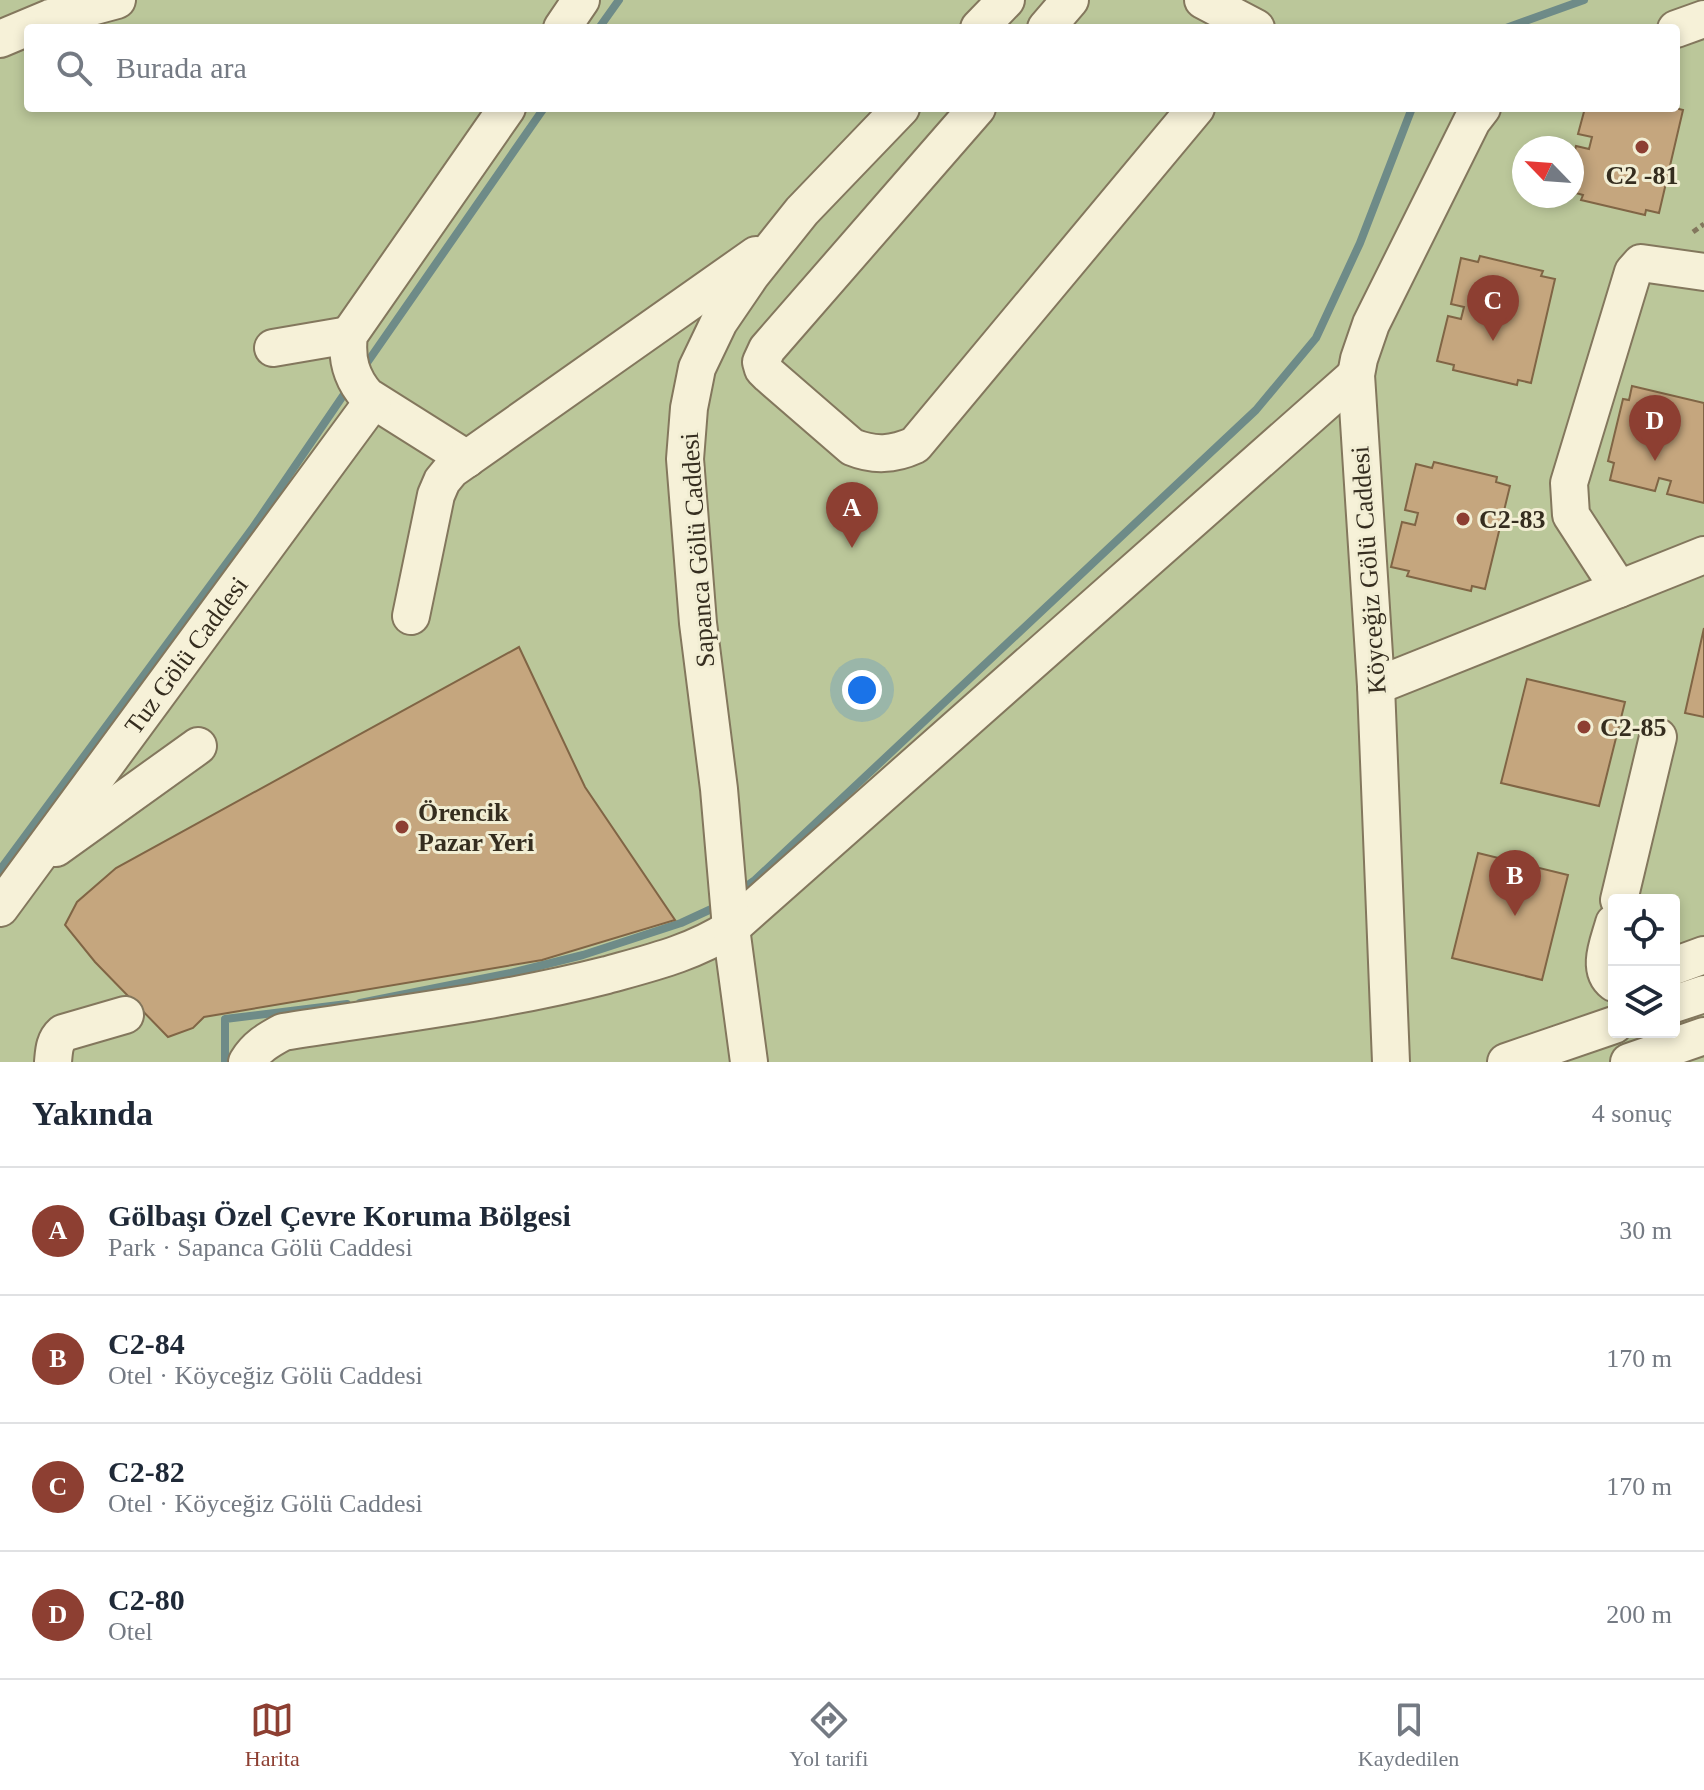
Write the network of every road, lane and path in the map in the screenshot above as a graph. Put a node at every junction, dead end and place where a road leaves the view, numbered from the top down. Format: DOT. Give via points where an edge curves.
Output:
graph roads {
  1 [pos="117,0"];
  2 [pos="581,0"];
  3 [pos="1006,0"];
  4 [pos="1070,0"];
  5 [pos="1203,0"];
  6 [pos="1704,19"];
  7 [pos="36,24"];
  8 [pos="565,24"];
  9 [pos="983,24"];
  10 [pos="1049,24"];
  11 [pos="1248,24"];
  12 [pos="1680,28"];
  13 [pos="24,29"];
  14 [pos="0,39"];
  15 [pos="505,112"];
  16 [pos="974,112"];
  17 [pos="1193,112"];
  18 [pos="1479,112"];
  19 [pos="894,116"];
  20 [pos="930,163"];
  21 [pos="1704,224"];
  22 [pos="1693,232"];
  23 [pos="783,236"];
  24 [pos="1704,272"];
  25 [pos="273,348"];
  26 [pos="358,372"];
  27 [pos="1356,375"];
  28 [pos="467,459"];
  29 [pos="1704,555"];
  30 [pos="1619,589"];
  31 [pos="411,616"];
  32 [pos="1376,686"];
  33 [pos="1658,737"];
  34 [pos="198,746"];
  35 [pos="29,868"];
  36 [pos="1620,894"];
  37 [pos="0,908"];
  38 [pos="729,908"];
  39 [pos="1608,948"];
  40 [pos="1704,955"];
  41 [pos="1680,964"];
  42 [pos="1608,978"];
  43 [pos="1704,994"];
  44 [pos="1680,1002"];
  45 [pos="125,1015"];
  46 [pos="1608,1027"];
  47 [pos="1704,1036"];
  48 [pos="53,1062"];
  49 [pos="247,1062"];
  50 [pos="749,1062"];
  51 [pos="1391,1062"];
  52 [pos="1506,1062"];
  53 [pos="1629,1062"];
  1 -- 7 [label="street"];
  2 -- 8 [label="street"];
  3 -- 9 [label="street"];
  4 -- 10 [label="street"];
  5 -- 11 [label="street"];
  6 -- 12 [label="street"];
  13 -- 14 [label="street"];
  15 -- 26 [label="street, Tuz Gölü Caddesi"];
  16 -- 20 [label="street"];
  17 -- 20 [label="street" via="915,445 884,454 865,452 852,447 769,375 761,362"];
  18 -- 27 [label="street, Köyceğiz Gölü Caddesi" via="1371,324"];
  19 -- 20 [label="street"];
  19 -- 23 [label="street, Sapanca Gölü Caddesi"];
  21 -- 22 [label="path"];
  23 -- 28 [label="street"];
  23 -- 38 [label="street, Sapanca Gölü Caddesi" via="719,322 697,368 689,408 685,459"];
  24 -- 30 [label="street" via="1641,263 1633,272 1569,483 1571,515"];
  25 -- 26 [label="street" via="339,336"];
  26 -- 28 [label="street"];
  26 -- 35 [label="street, Tuz Gölü Caddesi"];
  27 -- 32 [label="street, Köyceğiz Gölü Caddesi"];
  27 -- 38 [label="street"];
  28 -- 31 [label="street" via="451,470 436,495"];
  29 -- 30 [label="street"];
  30 -- 32 [label="street"];
  32 -- 51 [label="street, Köyceğiz Gölü Caddesi"];
  33 -- 36 [label="street"];
  34 -- 35 [label="street"];
  35 -- 37 [label="street, Tuz Gölü Caddesi"];
  38 -- 49 [label="street" via="710,942 680,954 553,989 283,1032"];
  38 -- 50 [label="street, Sapanca Gölü Caddesi"];
  39 -- 42 [label="street" via="1603,968"];
  40 -- 41 [label="street"];
  43 -- 44 [label="street"];
  45 -- 48 [label="street" via="63,1033 57,1038"];
  46 -- 52 [label="street"];
  47 -- 53 [label="street"];
}
